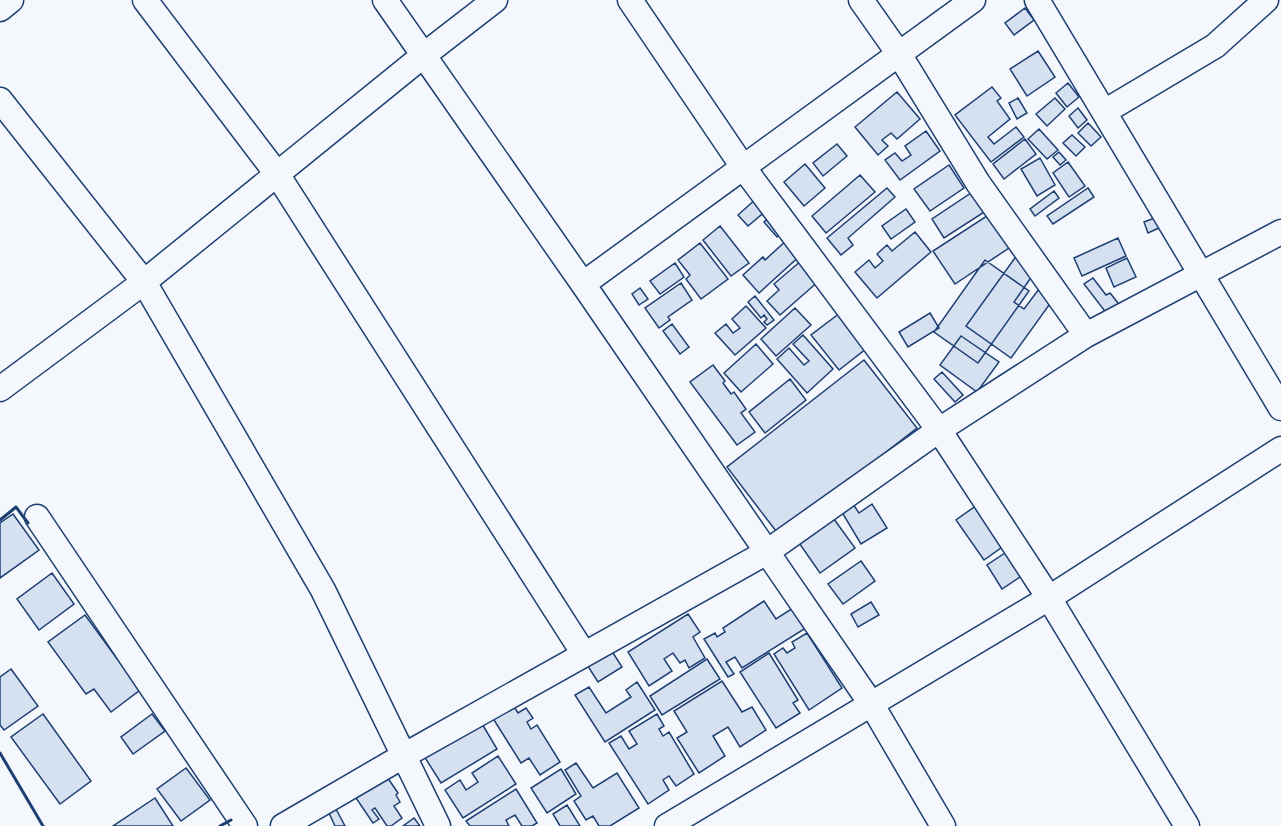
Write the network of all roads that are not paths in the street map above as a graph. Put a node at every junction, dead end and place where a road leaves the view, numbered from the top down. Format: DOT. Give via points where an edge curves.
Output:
graph roads {
  1 [pos="11,0"];
  2 [pos="145,0"];
  3 [pos="384,0"];
  4 [pos="495,0"];
  5 [pos="630,0"];
  6 [pos="861,0"];
  7 [pos="973,0"];
  8 [pos="1037,0"];
  9 [pos="1266,0"];
  10 [pos="0,9"];
  11 [pos="899,54"];
  12 [pos="424,55"];
  13 [pos="0,100"];
  14 [pos="1104,112"];
  15 [pos="743,167"];
  16 [pos="277,174"];
  17 [pos="1281,232"];
  18 [pos="1202,273"];
  19 [pos="144,282"];
  20 [pos="582,284"];
  21 [pos="1086,334"];
  22 [pos="0,389"];
  23 [pos="1281,408"];
  24 [pos="939,430"];
  25 [pos="1281,449"];
  26 [pos="37,517"];
  27 [pos="767,552"];
  28 [pos="1049,598"];
  29 [pos="584,654"];
  30 [pos="872,705"];
  31 [pos="405,755"];
  32 [pos="245,826"];
  33 [pos="282,826"];
  34 [pos="438,826"];
  35 [pos="667,826"];
  36 [pos="943,826"];
  37 [pos="1187,826"];
  1 -- 10 [label="street"];
  2 -- 16 [label="street"];
  3 -- 12 [label="street"];
  4 -- 12 [label="street"];
  5 -- 15 [label="street"];
  6 -- 11 [label="street"];
  7 -- 11 [label="street"];
  8 -- 14 [label="street"];
  9 -- 14 [label="street" via="1215,46"];
  11 -- 15 [label="street"];
  11 -- 21 [label="street" via="978,183"];
  12 -- 16 [label="street"];
  12 -- 20 [label="street"];
  13 -- 19 [label="street"];
  14 -- 18 [label="street"];
  15 -- 20 [label="street"];
  15 -- 24 [label="street"];
  16 -- 19 [label="street"];
  16 -- 29 [label="street"];
  17 -- 18 [label="street"];
  18 -- 21 [label="street"];
  18 -- 23 [label="street"];
  19 -- 22 [label="street"];
  19 -- 31 [label="street" via="323,590"];
  20 -- 27 [label="street"];
  21 -- 24 [label="street"];
  24 -- 27 [label="street"];
  24 -- 28 [label="street"];
  25 -- 28 [label="street"];
  26 -- 32 [label="street"];
  27 -- 29 [label="street"];
  27 -- 30 [label="street"];
  28 -- 30 [label="street"];
  28 -- 37 [label="street"];
  29 -- 31 [label="street"];
  30 -- 35 [label="street"];
  30 -- 36 [label="street"];
  31 -- 33 [label="street"];
  31 -- 34 [label="street"];
}
